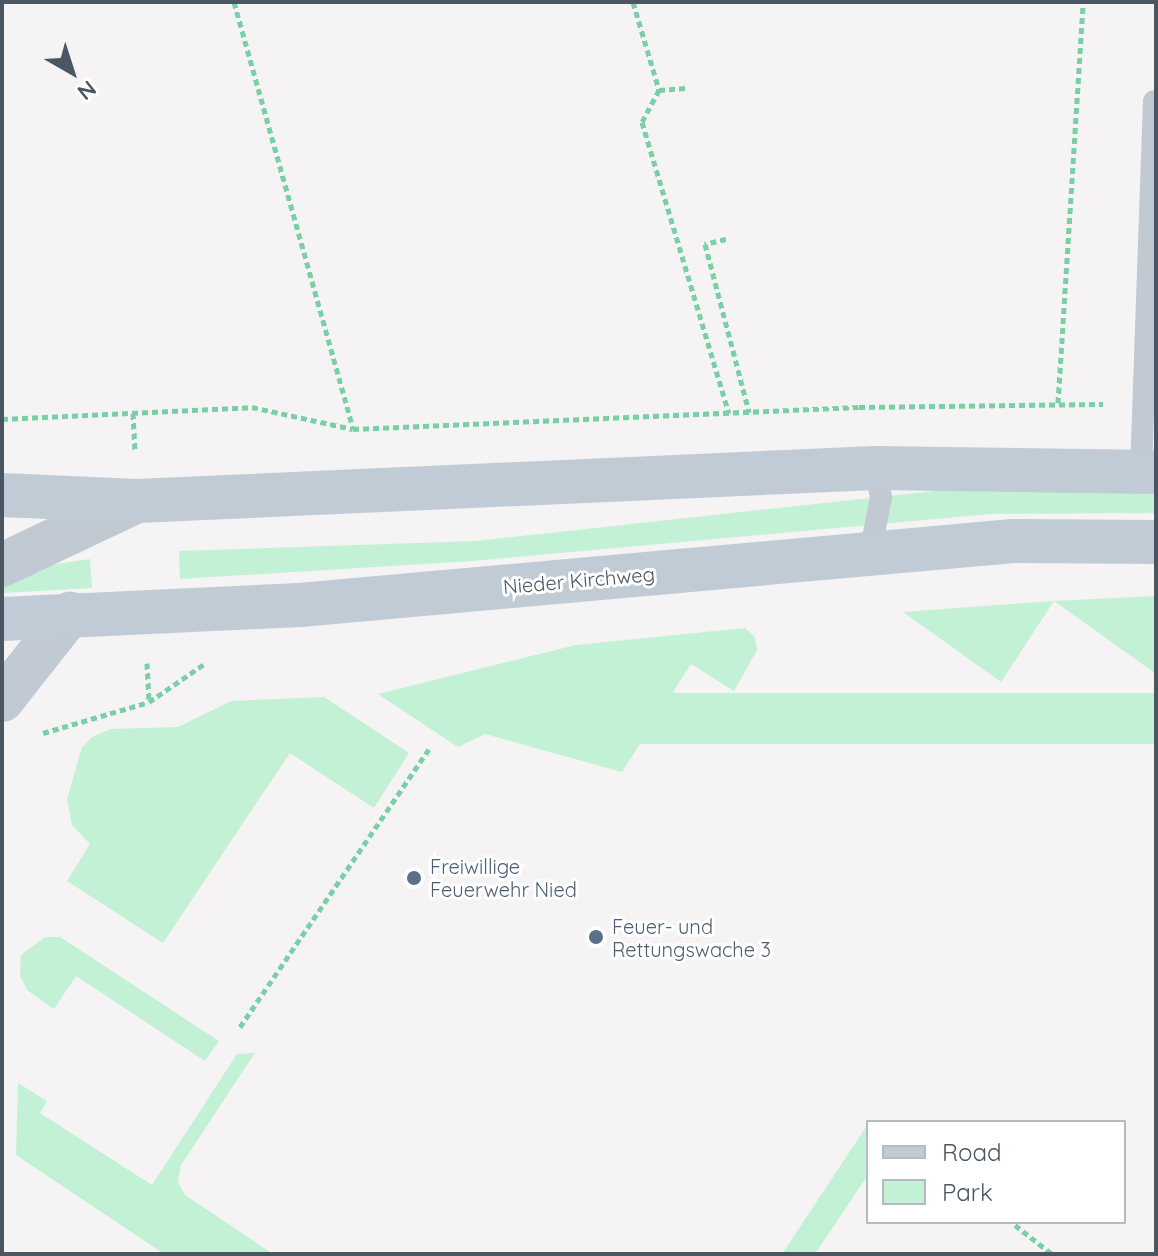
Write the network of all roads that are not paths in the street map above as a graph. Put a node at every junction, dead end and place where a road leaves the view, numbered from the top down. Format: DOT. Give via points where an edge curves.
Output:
graph roads {
  1 [pos="1154,101"];
  2 [pos="875,468"];
  3 [pos="1148,472"];
  4 [pos="2,495"];
  5 [pos="137,501"];
  6 [pos="1156,542"];
  7 [pos="870,554"];
  8 [pos="2,565"];
  9 [pos="70,614"];
  10 [pos="2,619"];
  11 [pos="2,700"];
  1 -- 3 [label="lane" via="1143,404"];
  2 -- 3 [label="main road"];
  2 -- 5 [label="main road"];
  2 -- 7 [label="lane" via="881,497"];
  4 -- 5 [label="main road"];
  5 -- 8 [label="street"];
  6 -- 7 [label="main road, Nieder Kirchweg" via="1013,541"];
  7 -- 9 [label="main road, Nieder Kirchweg" via="300,605"];
  9 -- 10 [label="main road, Nieder Kirchweg"];
  9 -- 11 [label="street"];
}
